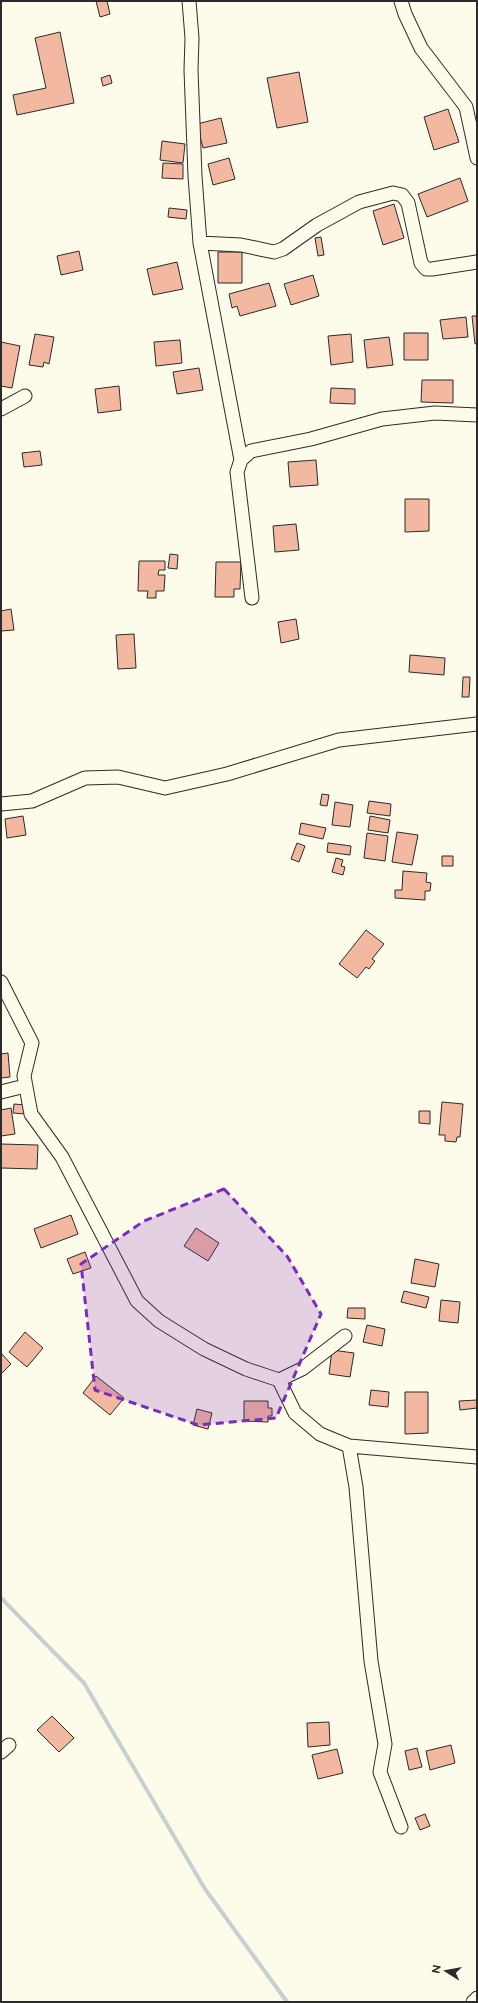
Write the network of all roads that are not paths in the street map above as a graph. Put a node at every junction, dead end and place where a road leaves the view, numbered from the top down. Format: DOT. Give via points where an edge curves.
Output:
graph roads {
  1 [pos="189,1"];
  2 [pos="401,1"];
  3 [pos="477,158"];
  4 [pos="200,243"];
  5 [pos="477,262"];
  6 [pos="25,396"];
  7 [pos="1,409"];
  8 [pos="477,415"];
  9 [pos="241,460"];
  10 [pos="252,598"];
  11 [pos="477,724"];
  12 [pos="1,804"];
  13 [pos="1,982"];
  14 [pos="25,1086"];
  15 [pos="1,1092"];
  16 [pos="345,1336"];
  17 [pos="279,1380"];
  18 [pos="349,1446"];
  19 [pos="477,1457"];
  20 [pos="401,1828"];
  21 [pos="477,1998"];
  22 [pos="473,2002"];
  1 -- 4 [label="street"];
  2 -- 3 [label="street" via="421,48 466,107"];
  4 -- 5 [label="street" via="241,245 274,252 359,202 393,193 402,196 408,203 421,262 426,269"];
  4 -- 9 [label="street"];
  6 -- 7 [label="street"];
  8 -- 9 [label="street" via="435,413 382,419 311,439 251,450"];
  9 -- 10 [label="street" via="238,472"];
  11 -- 12 [label="street" via="339,740 227,774 165,788 118,777 85,778 32,801"];
  13 -- 14 [label="street" via="32,1043 24,1076"];
  14 -- 15 [label="street"];
  14 -- 17 [label="street" via="31,1114 62,1157 138,1301 159,1321 204,1350 246,1369"];
  16 -- 17 [label="street" via="302,1369"];
  17 -- 18 [label="street" via="295,1413 320,1434"];
  18 -- 19 [label="street"];
  18 -- 20 [label="street" via="356,1487 371,1661 385,1744 380,1772"];
  21 -- 22 [label="street"];
}
